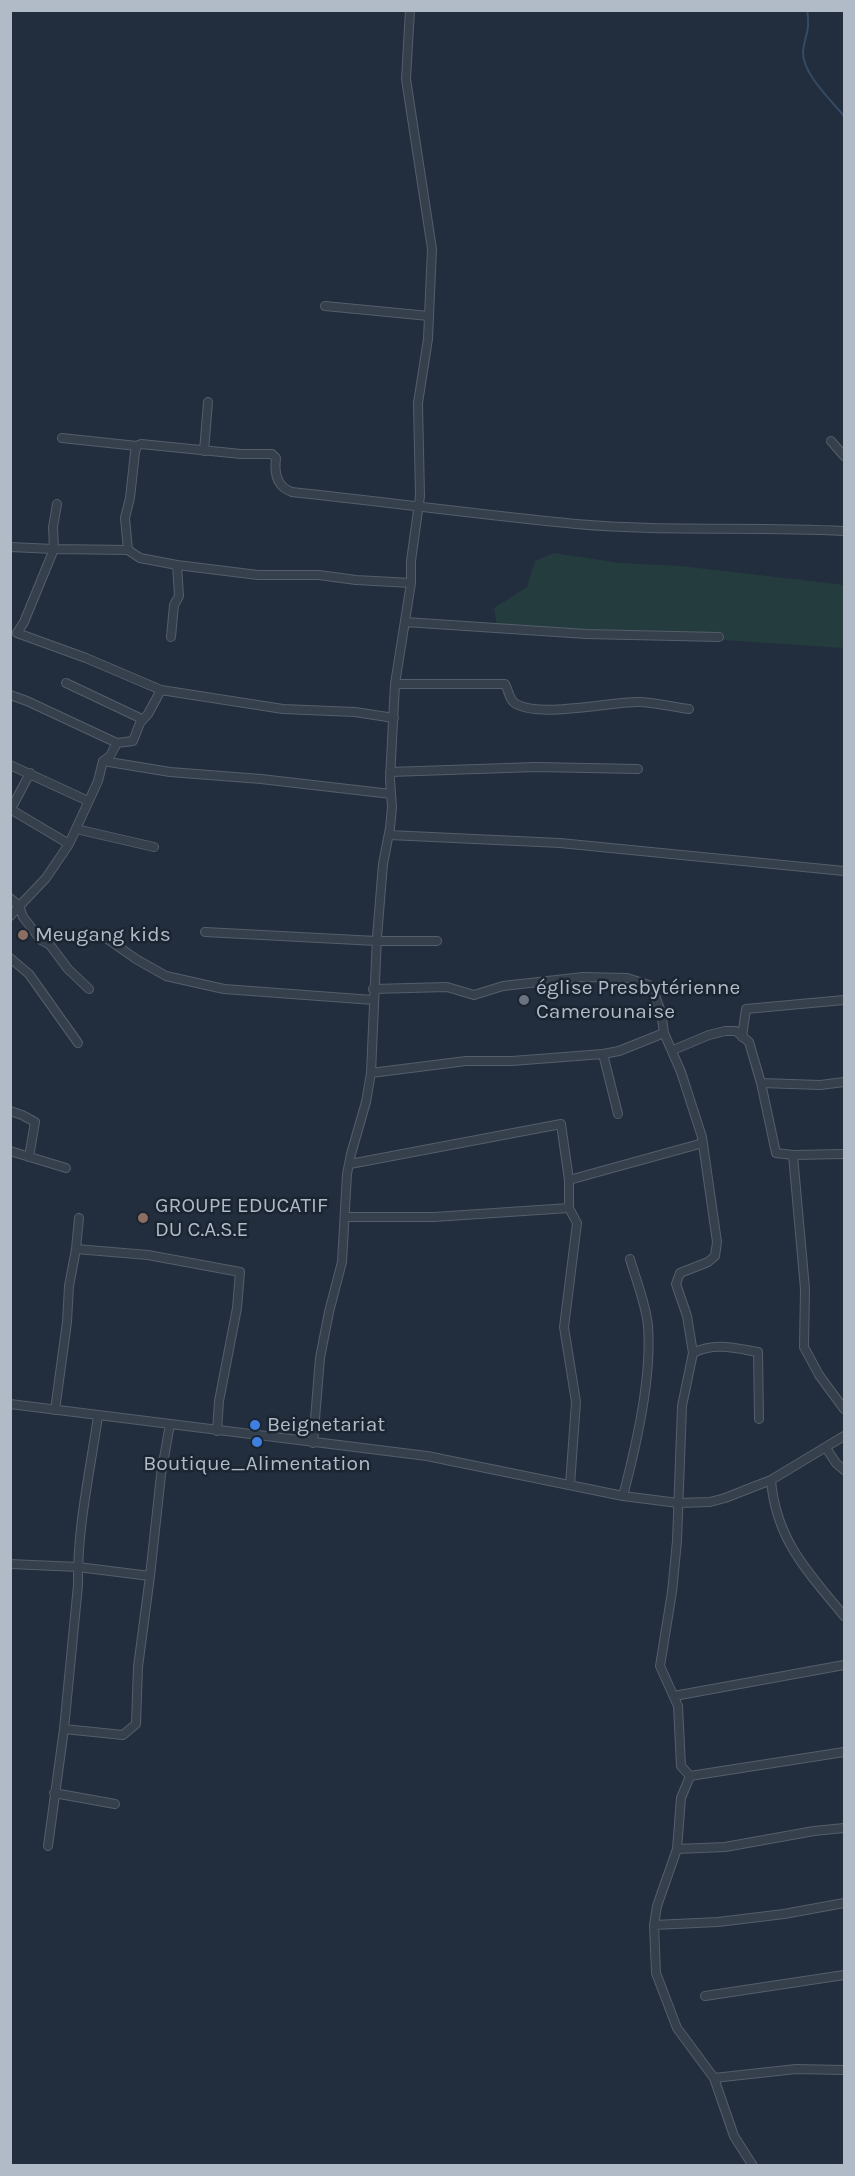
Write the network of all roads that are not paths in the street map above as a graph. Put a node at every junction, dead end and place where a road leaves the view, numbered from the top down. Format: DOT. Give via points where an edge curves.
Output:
graph roads {
  1 [pos="411,10"];
  2 [pos="325,306"];
  3 [pos="429,316"];
  4 [pos="208,402"];
  5 [pos="62,438"];
  6 [pos="831,441"];
  7 [pos="137,446"];
  8 [pos="204,451"];
  9 [pos="844,456"];
  10 [pos="57,504"];
  11 [pos="419,507"];
  12 [pos="844,531"];
  13 [pos="10,547"];
  14 [pos="54,549"];
  15 [pos="128,550"];
  16 [pos="177,565"];
  17 [pos="411,582"];
  18 [pos="405,622"];
  19 [pos="171,637"];
  20 [pos="719,637"];
  21 [pos="66,683"];
  22 [pos="395,684"];
  23 [pos="161,690"];
  24 [pos="10,695"];
  25 [pos="689,709"];
  26 [pos="394,718"];
  27 [pos="142,719"];
  28 [pos="117,743"];
  29 [pos="103,761"];
  30 [pos="10,765"];
  31 [pos="638,769"];
  32 [pos="390,772"];
  33 [pos="30,773"];
  34 [pos="391,794"];
  35 [pos="88,801"];
  36 [pos="11,809"];
  37 [pos="76,829"];
  38 [pos="390,834"];
  39 [pos="69,844"];
  40 [pos="154,847"];
  41 [pos="844,871"];
  42 [pos="10,898"];
  43 [pos="19,906"];
  44 [pos="10,916"];
  45 [pos="205,932"];
  46 [pos="106,938"];
  47 [pos="376,941"];
  48 [pos="437,941"];
  49 [pos="10,958"];
  50 [pos="89,989"];
  51 [pos="373,989"];
  52 [pos="373,1000"];
  53 [pos="844,1000"];
  54 [pos="664,1033"];
  55 [pos="742,1037"];
  56 [pos="78,1043"];
  57 [pos="673,1050"];
  58 [pos="603,1054"];
  59 [pos="371,1073"];
  60 [pos="844,1082"];
  61 [pos="761,1083"];
  62 [pos="10,1112"];
  63 [pos="618,1114"];
  64 [pos="703,1143"];
  65 [pos="10,1151"];
  66 [pos="844,1154"];
  67 [pos="793,1155"];
  68 [pos="29,1157"];
  69 [pos="350,1164"];
  70 [pos="66,1168"];
  71 [pos="569,1180"];
  72 [pos="569,1208"];
  73 [pos="346,1217"];
  74 [pos="79,1218"];
  75 [pos="76,1249"];
  76 [pos="630,1259"];
  77 [pos="693,1353"];
  78 [pos="10,1404"];
  79 [pos="844,1409"];
  80 [pos="55,1410"];
  81 [pos="98,1416"];
  82 [pos="759,1419"];
  83 [pos="170,1424"];
  84 [pos="217,1431"];
  85 [pos="844,1436"];
  86 [pos="313,1443"];
  87 [pos="826,1448"];
  88 [pos="844,1470"];
  89 [pos="771,1480"];
  90 [pos="570,1485"];
  91 [pos="623,1496"];
  92 [pos="678,1503"];
  93 [pos="10,1564"];
  94 [pos="78,1567"];
  95 [pos="150,1576"];
  96 [pos="844,1616"];
  97 [pos="844,1665"];
  98 [pos="674,1696"];
  99 [pos="64,1729"];
  100 [pos="844,1752"];
  101 [pos="690,1776"];
  102 [pos="54,1794"];
  103 [pos="115,1804"];
  104 [pos="844,1828"];
  105 [pos="48,1846"];
  106 [pos="677,1849"];
  107 [pos="844,1903"];
  108 [pos="654,1925"];
  109 [pos="844,1975"];
  110 [pos="705,1996"];
  111 [pos="844,2070"];
  112 [pos="714,2078"];
  113 [pos="753,2166"];
  1 -- 3 [label="street" via="406,78 432,249"];
  2 -- 3 [label="street"];
  3 -- 11 [label="street" via="418,403"];
  4 -- 8 [label="street"];
  5 -- 7 [label="street"];
  6 -- 9 [label="street"];
  7 -- 8 [label="street"];
  7 -- 15 [label="street" via="125,518"];
  8 -- 11 [label="street" via="272,454 280,486 292,492"];
  10 -- 14 [label="street"];
  11 -- 12 [label="street" via="641,528"];
  11 -- 17 [label="street"];
  13 -- 14 [label="street"];
  14 -- 15 [label="street"];
  14 -- 23 [label="street" via="17,633 86,657"];
  15 -- 16 [label="street" via="140,558"];
  16 -- 17 [label="street" via="258,575 326,575"];
  16 -- 19 [label="street" via="178,596"];
  17 -- 18 [label="street"];
  18 -- 20 [label="street" via="586,634"];
  18 -- 22 [label="street"];
  21 -- 27 [label="street"];
  22 -- 25 [label="street" via="505,684 517,705 539,709 638,702"];
  22 -- 26 [label="street"];
  23 -- 26 [label="street" via="283,709"];
  23 -- 27 [label="street"];
  24 -- 28 [label="street"];
  26 -- 32 [label="street"];
  27 -- 28 [label="street" via="133,741"];
  28 -- 29 [label="street"];
  29 -- 34 [label="street" via="170,772 261,778"];
  29 -- 35 [label="street"];
  30 -- 33 [label="street"];
  31 -- 32 [label="street" via="536,767"];
  32 -- 34 [label="street"];
  33 -- 35 [label="street"];
  33 -- 36 [label="street"];
  34 -- 38 [label="street"];
  35 -- 37 [label="street"];
  36 -- 39 [label="street"];
  37 -- 39 [label="street"];
  37 -- 40 [label="street"];
  38 -- 41 [label="street" via="560,843"];
  38 -- 47 [label="street" via="383,864"];
  39 -- 43 [label="street" via="46,878"];
  42 -- 43 [label="street"];
  43 -- 44 [label="street"];
  43 -- 50 [label="street" via="41,940"];
  45 -- 47 [label="street"];
  46 -- 52 [label="street" via="166,976 224,989"];
  47 -- 48 [label="street"];
  47 -- 51 [label="street"];
  49 -- 56 [label="street" via="29,974"];
  51 -- 52 [label="street"];
  51 -- 54 [label="street" via="447,987 474,994 504,986 584,977 627,978 642,981 653,990"];
  52 -- 59 [label="street"];
  53 -- 55 [label="street" via="746,1009"];
  54 -- 57 [label="street"];
  54 -- 58 [label="street"];
  55 -- 57 [label="street" via="736,1031 724,1031"];
  55 -- 61 [label="street" via="749,1042"];
  57 -- 64 [label="street"];
  58 -- 59 [label="street" via="466,1061"];
  58 -- 63 [label="street"];
  59 -- 69 [label="street"];
  60 -- 61 [label="street"];
  61 -- 67 [label="street" via="776,1153"];
  62 -- 68 [label="street" via="35,1122"];
  64 -- 71 [label="street"];
  64 -- 77 [label="street" via="716,1256 680,1272 676,1284 687,1316"];
  65 -- 68 [label="street"];
  66 -- 67 [label="street"];
  67 -- 79 [label="street" via="805,1289 804,1347 819,1376"];
  68 -- 70 [label="street"];
  69 -- 71 [label="street" via="561,1124"];
  69 -- 73 [label="street"];
  71 -- 72 [label="street"];
  72 -- 73 [label="street" via="434,1217"];
  72 -- 90 [label="street" via="577,1223 564,1327 576,1402"];
  73 -- 86 [label="street" via="342,1262 320,1358"];
  74 -- 75 [label="street"];
  75 -- 80 [label="street"];
  75 -- 84 [label="street" via="148,1255 240,1272"];
  76 -- 91 [label="street" via="648,1323 649,1346 635,1450"];
  77 -- 82 [label="street" via="718,1345 758,1352"];
  77 -- 92 [label="street" via="682,1406"];
  78 -- 80 [label="street"];
  80 -- 81 [label="street"];
  81 -- 83 [label="street"];
  81 -- 94 [label="street" via="84,1496"];
  83 -- 84 [label="street"];
  83 -- 95 [label="street"];
  84 -- 86 [label="street"];
  85 -- 87 [label="street"];
  86 -- 90 [label="street" via="427,1456"];
  87 -- 88 [label="street"];
  87 -- 89 [label="street"];
  89 -- 92 [label="street" via="710,1502"];
  89 -- 96 [label="street" via="784,1536"];
  90 -- 91 [label="street"];
  91 -- 92 [label="street"];
  92 -- 98 [label="street" via="672,1592 660,1666"];
  93 -- 94 [label="street"];
  94 -- 95 [label="street"];
  94 -- 99 [label="street"];
  95 -- 99 [label="street" via="138,1666 136,1724 123,1735"];
  97 -- 98 [label="street"];
  98 -- 101 [label="street" via="681,1766"];
  99 -- 102 [label="street"];
  100 -- 101 [label="street"];
  101 -- 106 [label="street" via="681,1798"];
  102 -- 103 [label="street"];
  102 -- 105 [label="street"];
  104 -- 106 [label="street" via="725,1847"];
  106 -- 108 [label="street"];
  107 -- 108 [label="street" via="718,1922"];
  108 -- 112 [label="street" via="656,1973 677,2028"];
  109 -- 110 [label="street"];
  111 -- 112 [label="street" via="796,2069"];
  112 -- 113 [label="street" via="734,2136"];
}
